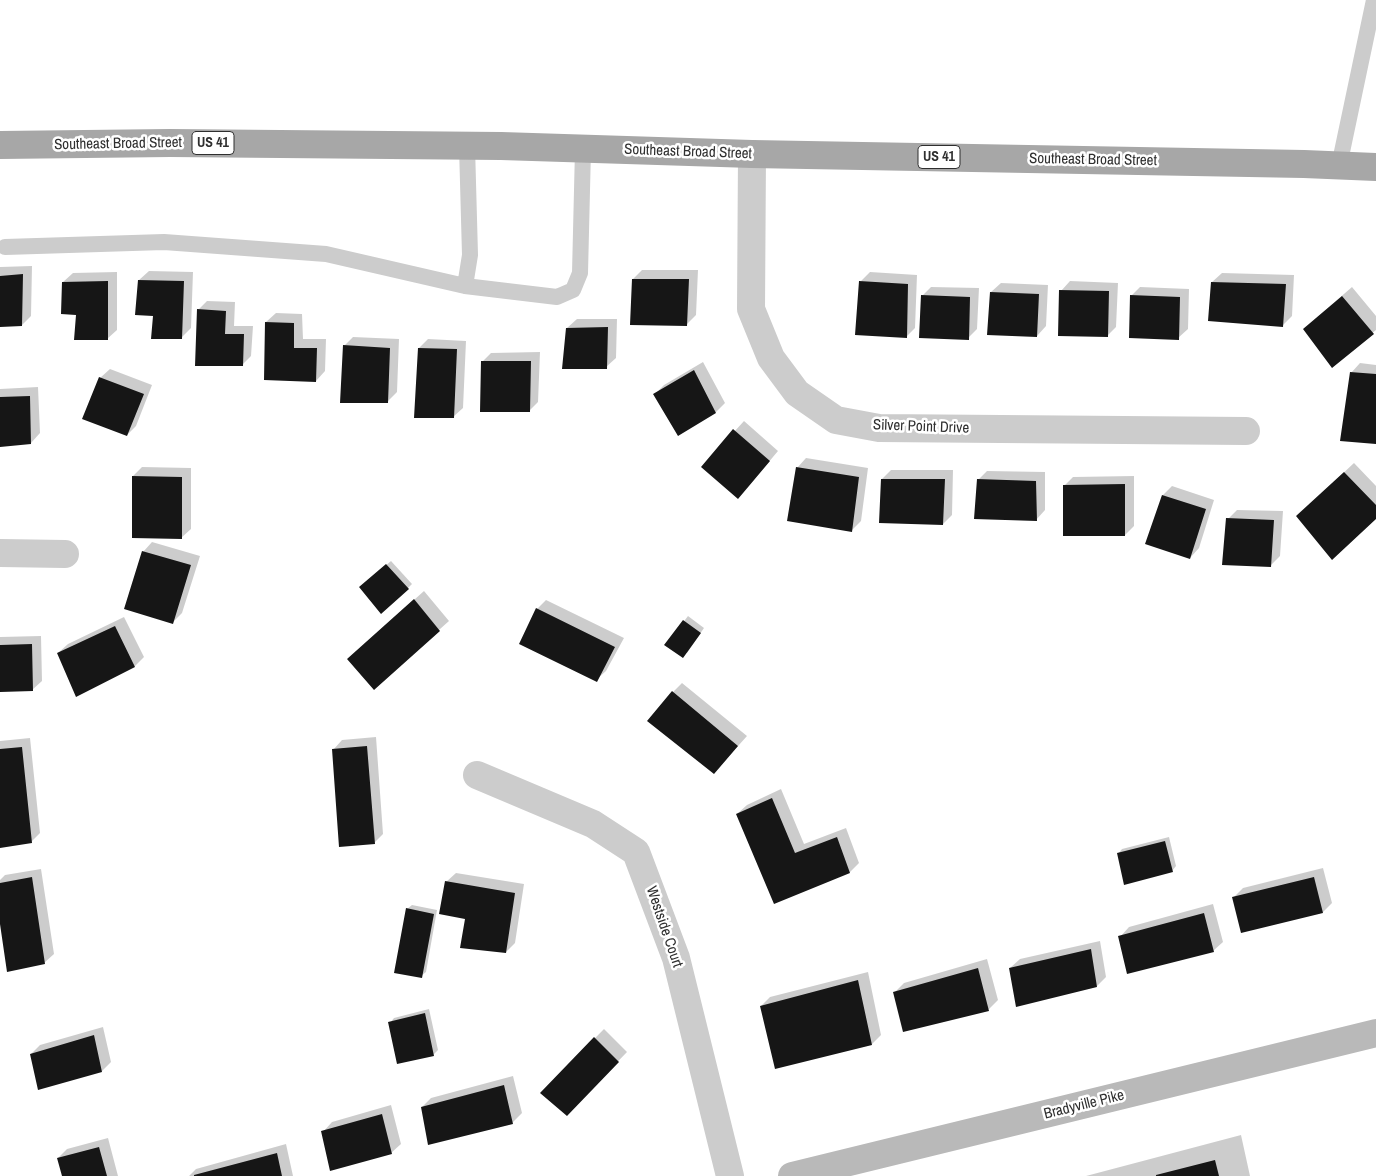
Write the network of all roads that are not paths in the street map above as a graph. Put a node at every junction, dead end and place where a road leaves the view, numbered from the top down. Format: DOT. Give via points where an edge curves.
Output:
graph roads {
  1 [pos="1374,0"];
  2 [pos="0,145"];
  3 [pos="467,146"];
  4 [pos="584,149"];
  5 [pos="752,154"];
  6 [pos="1339,166"];
  7 [pos="1376,167"];
  8 [pos="5,247"];
  9 [pos="466,286"];
  10 [pos="1246,431"];
  11 [pos="0,553"];
  12 [pos="64,554"];
  13 [pos="477,775"];
  14 [pos="1376,1033"];
  15 [pos="730,1176"];
  16 [pos="792,1176"];
  1 -- 6 [label="lane"];
  2 -- 3 [label="main road, Southeast Broad Street / US 41"];
  3 -- 4 [label="main road, Southeast Broad Street / US 41"];
  3 -- 9 [label="lane" via="470,255"];
  4 -- 5 [label="main road, Southeast Broad Street / US 41"];
  4 -- 9 [label="lane" via="580,273 573,290 557,297"];
  5 -- 6 [label="main road, Southeast Broad Street / US 41"];
  5 -- 10 [label="street, Silver Point Drive" via="751,309 771,358 797,394 836,420 880,428"];
  6 -- 7 [label="main road, Southeast Broad Street / US 41"];
  8 -- 9 [label="lane" via="164,242 326,254"];
  11 -- 12 [label="street"];
  13 -- 15 [label="street, Westside Court" via="593,824 636,852 676,958"];
  14 -- 16 [label="main road, Bradyville Pike"];
}
